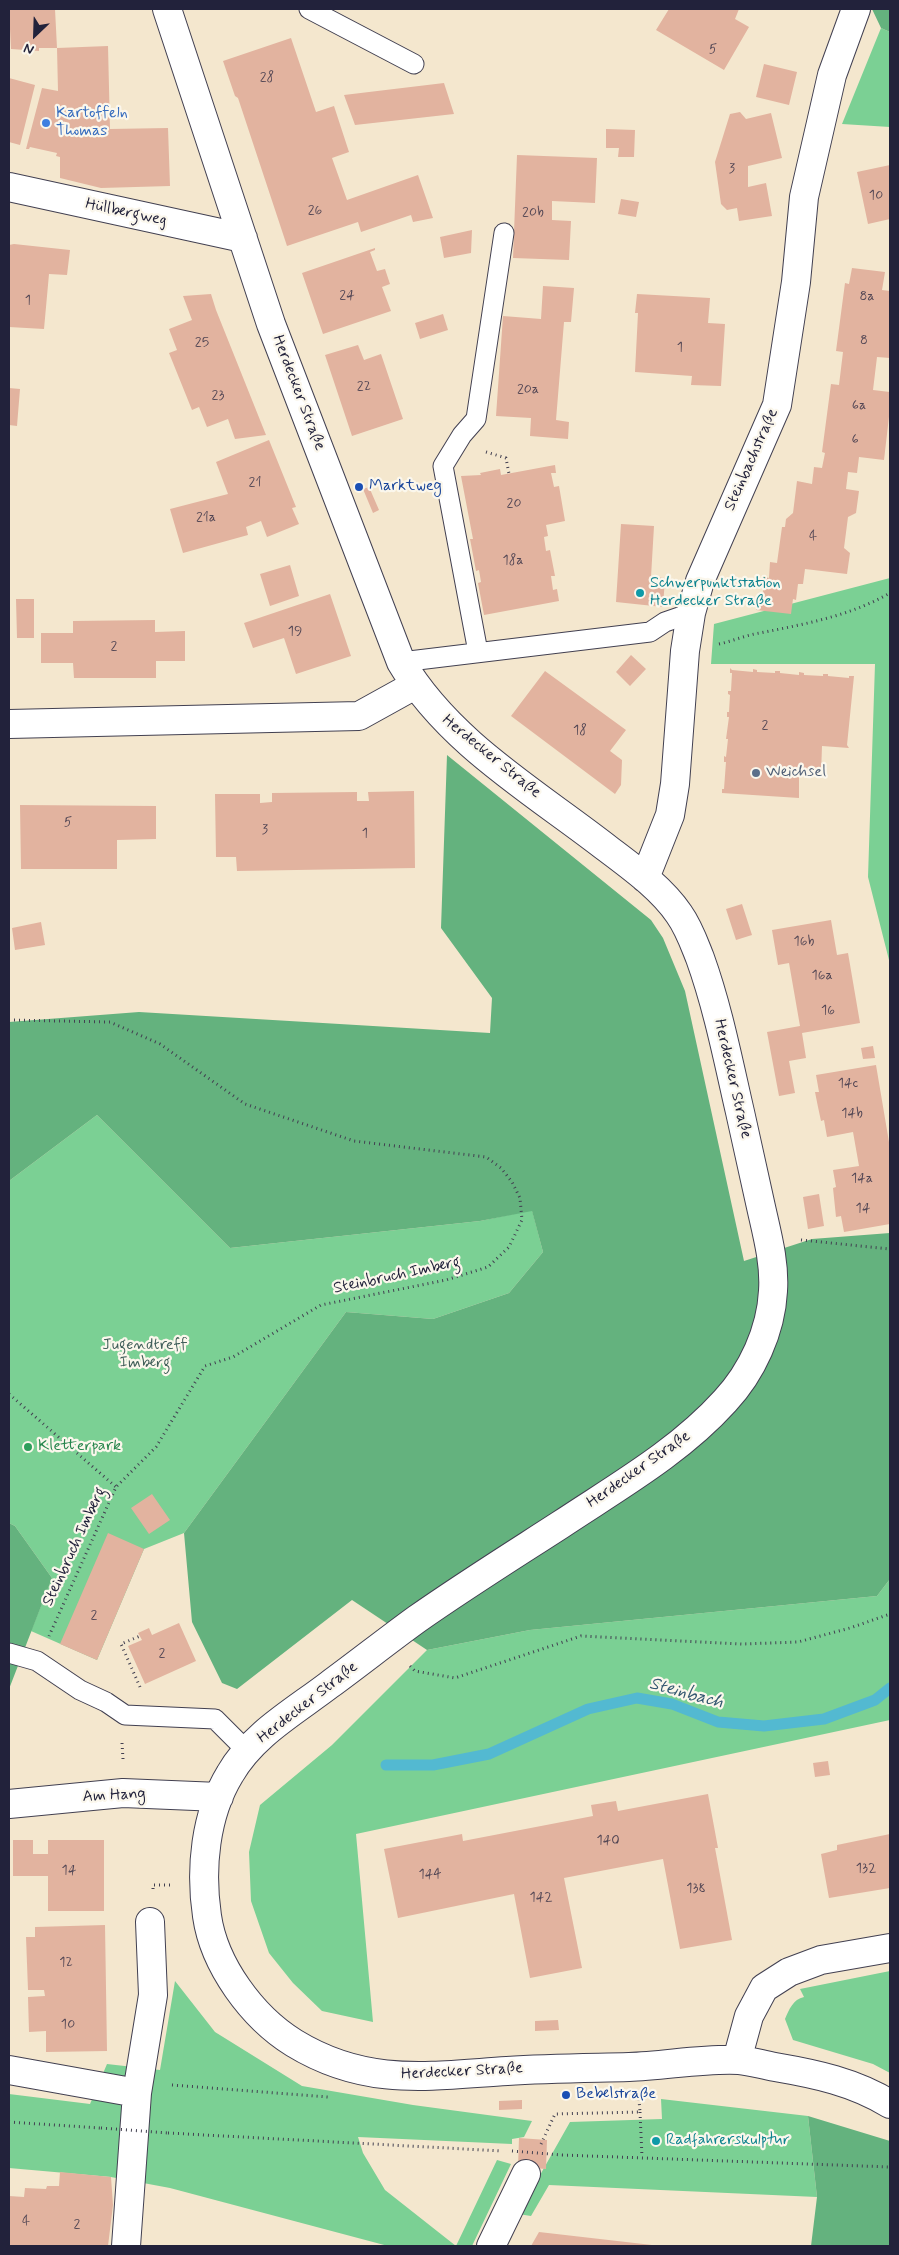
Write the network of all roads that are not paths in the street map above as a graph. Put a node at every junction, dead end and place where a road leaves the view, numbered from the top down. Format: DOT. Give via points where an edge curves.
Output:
graph roads {
  1 [pos="169,9"];
  2 [pos="309,9"];
  3 [pos="856,9"];
  4 [pos="414,64"];
  5 [pos="9,188"];
  6 [pos="504,233"];
  7 [pos="243,238"];
  8 [pos="691,613"];
  9 [pos="478,652"];
  10 [pos="401,662"];
  11 [pos="415,685"];
  12 [pos="9,724"];
  13 [pos="644,878"];
  14 [pos="9,1653"];
  15 [pos="247,1751"];
  16 [pos="220,1797"];
  17 [pos="9,1804"];
  18 [pos="150,1922"];
  19 [pos="890,1948"];
  20 [pos="737,2060"];
  21 [pos="9,2070"];
  22 [pos="137,2087"];
  23 [pos="890,2104"];
  24 [pos="526,2174"];
  25 [pos="126,2246"];
  26 [pos="491,2246"];
  1 -- 7 [label="street, Herdecker Straße"];
  2 -- 4 [label="lane"];
  3 -- 8 [label="street, Steinbachstraße" via="832,75 804,197 796,282 777,405 700,581"];
  5 -- 7 [label="street, Hüllbergweg"];
  6 -- 9 [label="lane" via="476,419 443,466 439,481 457,573"];
  7 -- 10 [label="street, Herdecker Straße" via="272,324"];
  8 -- 9 [label="lane" via="665,622 650,632"];
  8 -- 13 [label="street, Steinbachstraße" via="670,815"];
  9 -- 10 [label="lane"];
  10 -- 11 [label="street, Herdecker Straße"];
  11 -- 12 [label="street" via="359,716"];
  11 -- 13 [label="street, Herdecker Straße" via="443,719 476,748"];
  13 -- 15 [label="street, Herdecker Straße" via="683,919 714,996 768,1237 774,1289 769,1319 749,1370 728,1399 681,1445 419,1618 274,1726"];
  14 -- 15 [label="lane" via="37,1661 125,1715 215,1719"];
  15 -- 16 [label="street, Herdecker Straße" via="230,1773"];
  16 -- 17 [label="street, Am Hang" via="123,1793"];
  16 -- 20 [label="street, Herdecker Straße" via="204,1862 208,1926 215,1947 248,2001 292,2042 370,2074 420,2077"];
  18 -- 22 [label="street" via="153,1995"];
  19 -- 20 [label="street" via="820,1960 789,1972 764,1988 748,2016"];
  20 -- 23 [label="street, Herdecker Straße" via="842,2081"];
  21 -- 22 [label="street"];
  22 -- 25 [label="street"];
  24 -- 26 [label="street"];
}
